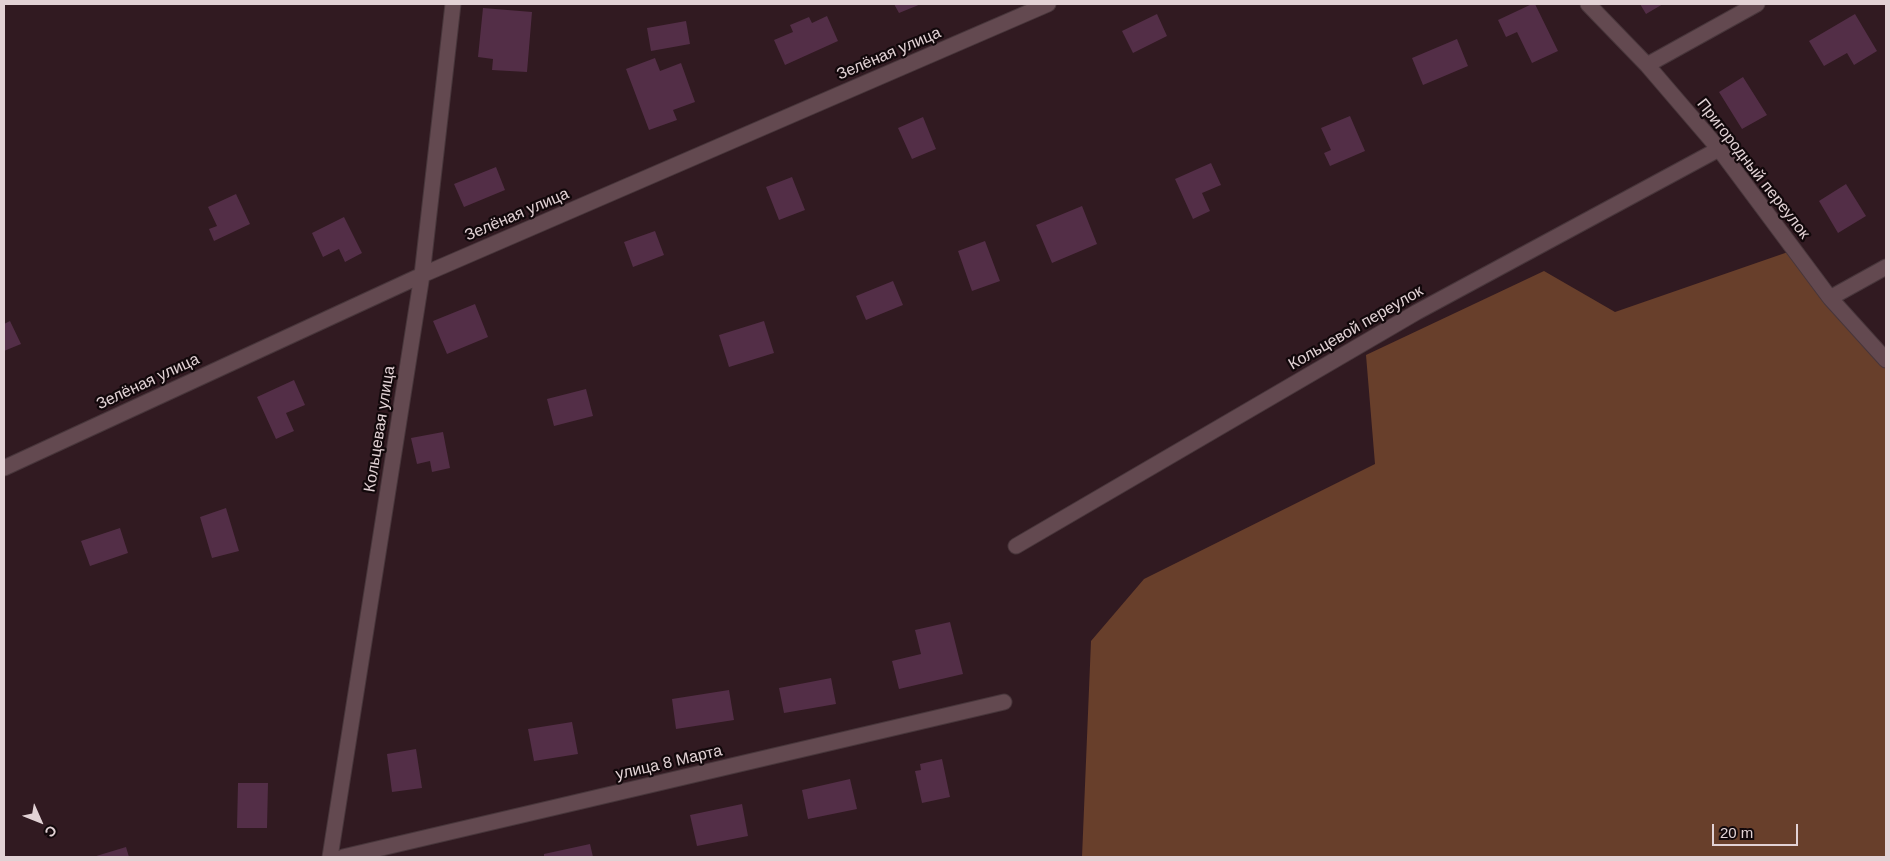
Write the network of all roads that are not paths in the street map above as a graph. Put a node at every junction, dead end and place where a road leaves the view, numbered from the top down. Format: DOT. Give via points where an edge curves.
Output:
graph roads {
  1 [pos="453,4"];
  2 [pos="1048,4"];
  3 [pos="1588,4"];
  4 [pos="1757,4"];
  5 [pos="1647,65"];
  6 [pos="1719,149"];
  7 [pos="1886,267"];
  8 [pos="422,275"];
  9 [pos="1830,298"];
  10 [pos="1886,360"];
  11 [pos="4,468"];
  12 [pos="1016,546"];
  13 [pos="1004,702"];
  14 [pos="330,857"];
  15 [pos="342,857"];
  1 -- 8 [label="street, Кольцевая улица"];
  2 -- 8 [label="street, Зелёная улица"];
  3 -- 5 [label="street, Пригородный переулок"];
  4 -- 5 [label="street"];
  5 -- 6 [label="street, Пригородный переулок"];
  6 -- 9 [label="street, Пригородный переулок"];
  6 -- 12 [label="street, Кольцевой переулок" via="1417,312"];
  7 -- 9 [label="street"];
  8 -- 11 [label="street, Зелёная улица"];
  8 -- 14 [label="street, Кольцевая улица"];
  9 -- 10 [label="street, Пригородный переулок"];
  13 -- 15 [label="street, улица 8 Марта"];
}
